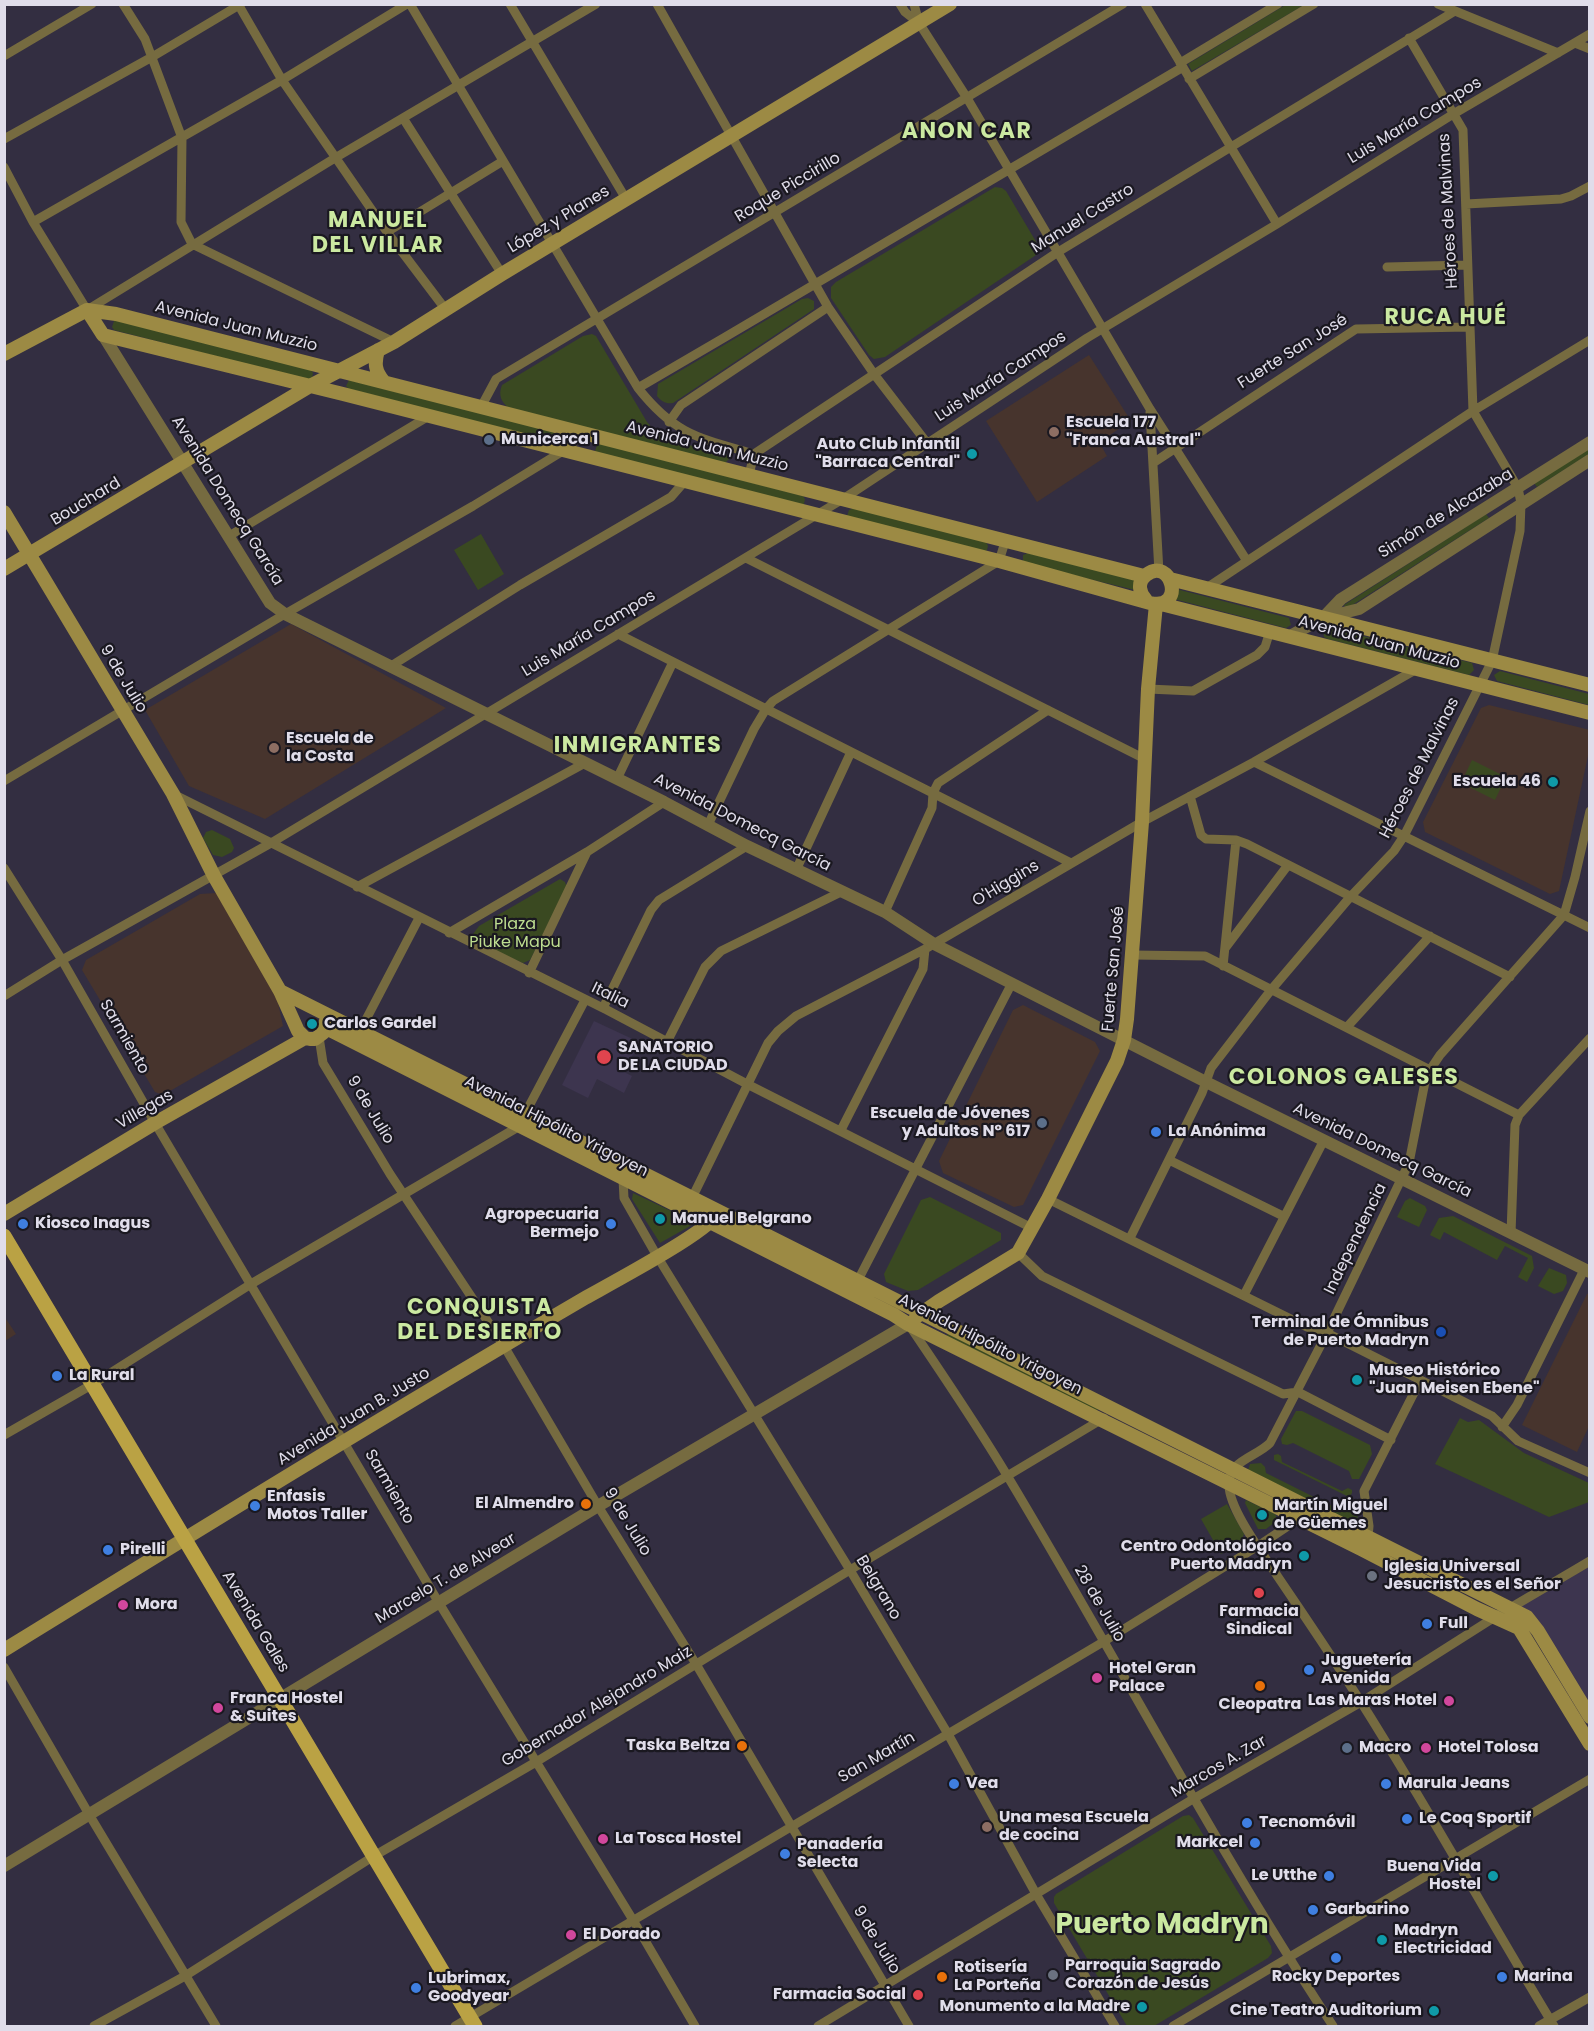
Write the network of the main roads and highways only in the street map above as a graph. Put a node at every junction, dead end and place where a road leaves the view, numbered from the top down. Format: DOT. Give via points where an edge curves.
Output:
graph roads {
  1 [pos="950,4"];
  2 [pos="87,309"];
  3 [pos="103,335"];
  4 [pos="378,350"];
  5 [pos="4,354"];
  6 [pos="340,370"];
  7 [pos="384,382"];
  8 [pos="310,386"];
  9 [pos="183,462"];
  10 [pos="4,512"];
  11 [pos="30,554"];
  12 [pos="4,569"];
  13 [pos="1164,575"];
  14 [pos="1144,576"];
  15 [pos="1154,603"];
  16 [pos="1590,685"];
  17 [pos="1590,713"];
  18 [pos="280,991"];
  19 [pos="317,1011"];
  20 [pos="297,1026"];
  21 [pos="322,1033"];
  22 [pos="305,1038"];
  23 [pos="522,1120"];
  24 [pos="626,1173"];
  25 [pos="4,1214"];
  26 [pos="714,1218"];
  27 [pos="4,1236"];
  28 [pos="922,1313"];
  29 [pos="908,1324"];
  30 [pos="1107,1414"];
  31 [pos="1230,1477"];
  32 [pos="185,1539"];
  33 [pos="1365,1543"];
  34 [pos="4,1650"];
  35 [pos="1590,1717"];
  36 [pos="1590,1744"];
  37 [pos="472,2022"];
  1 -- 4 [label="main road, López y Planes"];
  2 -- 3 [label="main road, Avenida Domecq García"];
  2 -- 5 [label="main road"];
  2 -- 6 [label="main road, Avenida Juan Muzzio"];
  3 -- 8 [label="main road, Avenida Juan Muzzio"];
  4 -- 6 [label="main road, López y Planes"];
  4 -- 7 [label="main road" via="374,364"];
  6 -- 7 [label="main road, Avenida Juan Muzzio"];
  6 -- 8 [label="main road, López y Planes"];
  7 -- 14 [label="main road, Avenida Juan Muzzio"];
  8 -- 9 [label="main road, López y Planes"];
  8 -- 15 [label="main road, Avenida Juan Muzzio"];
  9 -- 11 [label="main road, Bouchard"];
  10 -- 11 [label="main road, 9 de Julio"];
  11 -- 12 [label="main road, Bouchard"];
  11 -- 18 [label="main road, 9 de Julio" via="172,794 213,876"];
  13 -- 14 [label="main road" via="1154,572"];
  13 -- 15 [label="main road" via="1172,592 1166,601"];
  13 -- 16 [label="main road, Avenida Juan Muzzio" via="1205,589"];
  14 -- 15 [label="main road" via="1140,591"];
  15 -- 17 [label="main road, Avenida Juan Muzzio"];
  15 -- 28 [label="main road, Fuerte San José" via="1142,822 1124,1040 1117,1061 1018,1253"];
  18 -- 19 [label="main road"];
  18 -- 20 [label="main road, 9 de Julio"];
  19 -- 20 [label="main road" via="302,1013"];
  19 -- 21 [label="main road" via="325,1019"];
  19 -- 23 [label="main road, Avenida Hipólito Yrigoyen"];
  20 -- 22 [label="main road"];
  21 -- 22 [label="main road" via="315,1039"];
  21 -- 23 [label="main road, Avenida Hipólito Yrigoyen"];
  22 -- 25 [label="main road, Villegas" via="155,1122"];
  23 -- 24 [label="main road, Avenida Hipólito Yrigoyen"];
  24 -- 26 [label="main road, Avenida Hipólito Yrigoyen"];
  24 -- 26 [label="main road, Avenida Hipólito Yrigoyen" via="692,1198"];
  26 -- 28 [label="main road, Avenida Hipólito Yrigoyen"];
  26 -- 29 [label="main road, Avenida Hipólito Yrigoyen"];
  26 -- 32 [label="main road, Avenida Juan B. Justo"];
  27 -- 32 [label="main road, Avenida Gales"];
  28 -- 29 [label="main road, Fuerte San José"];
  28 -- 30 [label="main road, Avenida Hipólito Yrigoyen"];
  29 -- 30 [label="main road, Avenida Hipólito Yrigoyen"];
  30 -- 31 [label="main road, Avenida Hipólito Yrigoyen"];
  31 -- 33 [label="main road, Avenida Hipólito Yrigoyen" via="1296,1517"];
  31 -- 33 [label="main road, Avenida Hipólito Yrigoyen" via="1302,1503"];
  32 -- 34 [label="main road, Avenida Juan B. Justo"];
  32 -- 37 [label="main road, Avenida Gales"];
  33 -- 35 [label="main road, Avenida Hipólito Yrigoyen" via="1527,1617"];
  33 -- 36 [label="main road, Avenida Hipólito Yrigoyen" via="1520,1628"];
}
